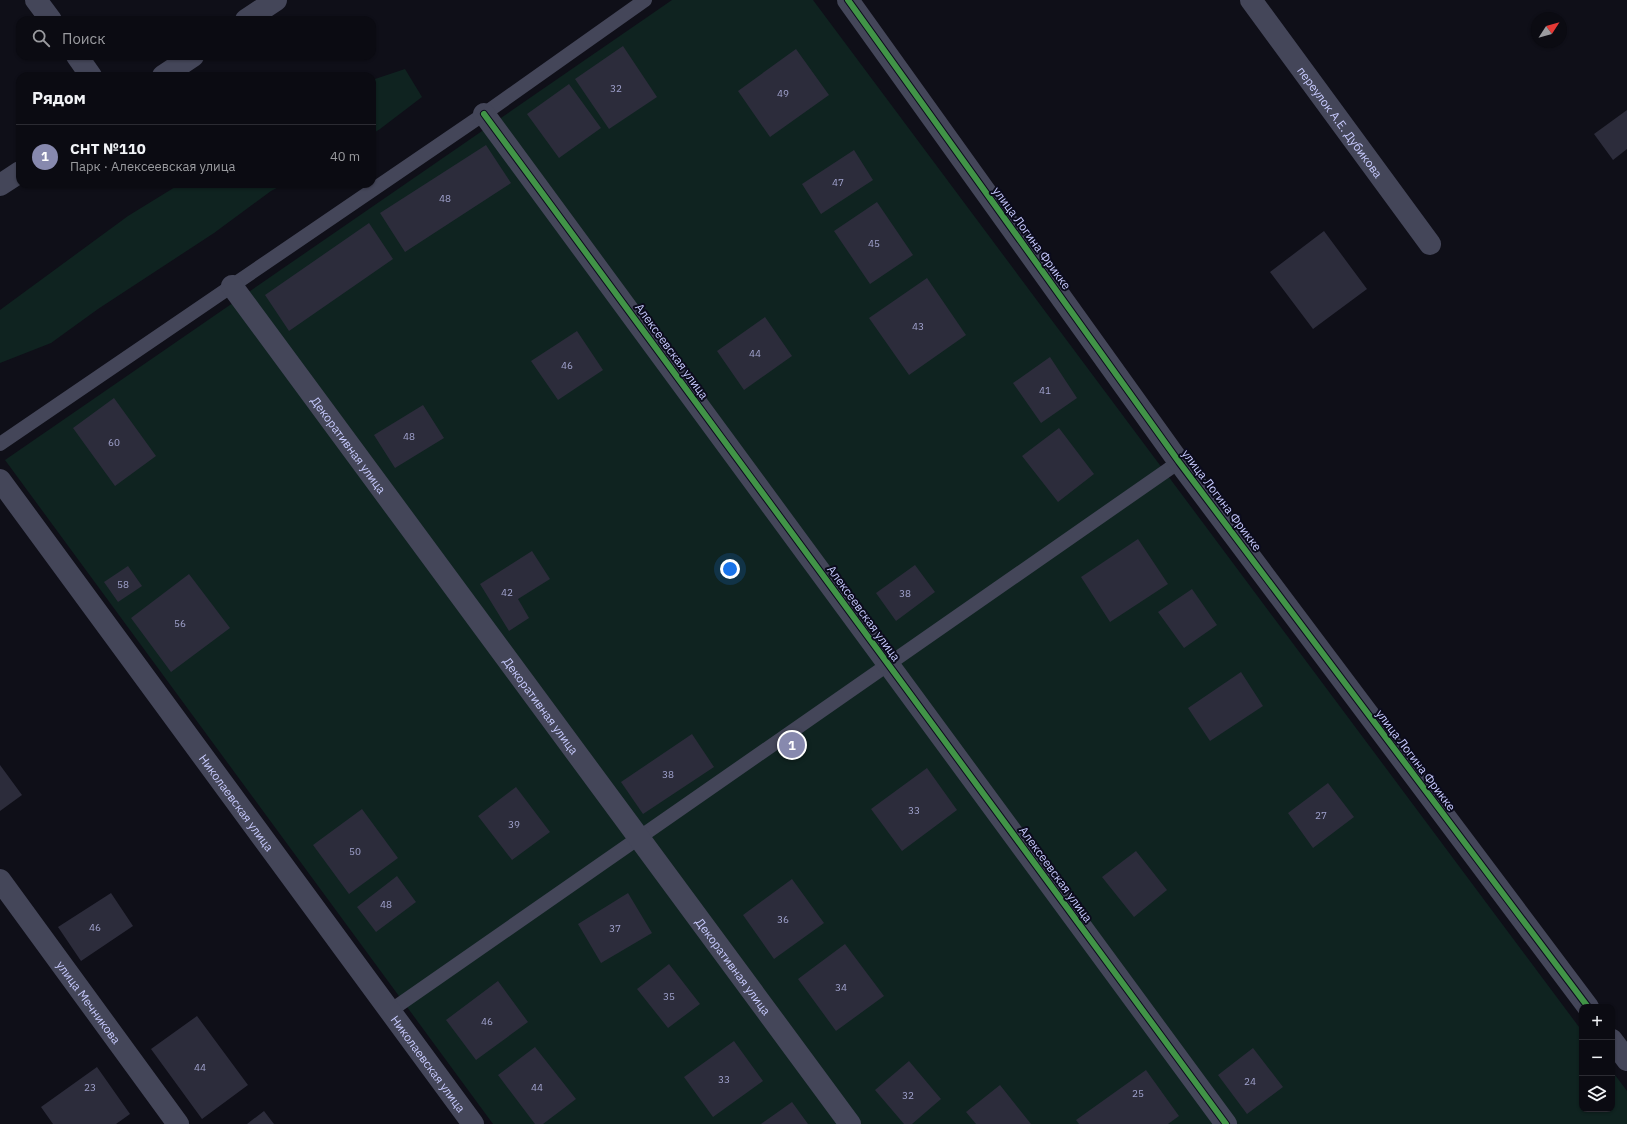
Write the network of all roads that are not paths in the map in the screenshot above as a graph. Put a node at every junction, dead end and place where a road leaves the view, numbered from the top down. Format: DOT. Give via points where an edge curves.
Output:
graph roads {
  1 [pos="36,0"];
  2 [pos="276,0"];
  3 [pos="645,0"];
  4 [pos="848,0"];
  5 [pos="1251,0"];
  6 [pos="47,16"];
  7 [pos="252,16"];
  8 [pos="79,60"];
  9 [pos="187,60"];
  10 [pos="88,72"];
  11 [pos="169,72"];
  12 [pos="484,114"];
  13 [pos="16,175"];
  14 [pos="0,185"];
  15 [pos="376,188"];
  16 [pos="376,188"];
  17 [pos="1430,244"];
  18 [pos="232,286"];
  19 [pos="0,444"];
  20 [pos="1179,462"];
  21 [pos="0,480"];
  22 [pos="888,665"];
  23 [pos="639,838"];
  24 [pos="0,880"];
  25 [pos="1586,1004"];
  26 [pos="390,1011"];
  27 [pos="1615,1044"];
  28 [pos="1627,1060"];
  29 [pos="178,1124"];
  30 [pos="473,1124"];
  31 [pos="850,1124"];
  32 [pos="1226,1124"];
  1 -- 6 [label="street"];
  2 -- 7 [label="street"];
  3 -- 12 [label="lane"];
  4 -- 20 [label="street, улица Логина Фрикке"];
  5 -- 17 [label="street, переулок А.Е. Дубикова"];
  8 -- 10 [label="street"];
  9 -- 11 [label="street"];
  12 -- 15 [label="lane"];
  12 -- 22 [label="street, Алексеевская улица"];
  13 -- 14 [label="street"];
  16 -- 18 [label="lane"];
  18 -- 19 [label="lane"];
  18 -- 23 [label="street, Декоративная улица"];
  20 -- 22 [label="lane"];
  20 -- 25 [label="street, улица Логина Фрикке"];
  21 -- 26 [label="street, Николаевская улица"];
  22 -- 23 [label="lane"];
  22 -- 32 [label="street, Алексеевская улица"];
  23 -- 26 [label="lane"];
  23 -- 31 [label="street, Декоративная улица"];
  24 -- 29 [label="street, улица Мечникова"];
  26 -- 30 [label="street, Николаевская улица"];
  27 -- 28 [label="street"];
}
